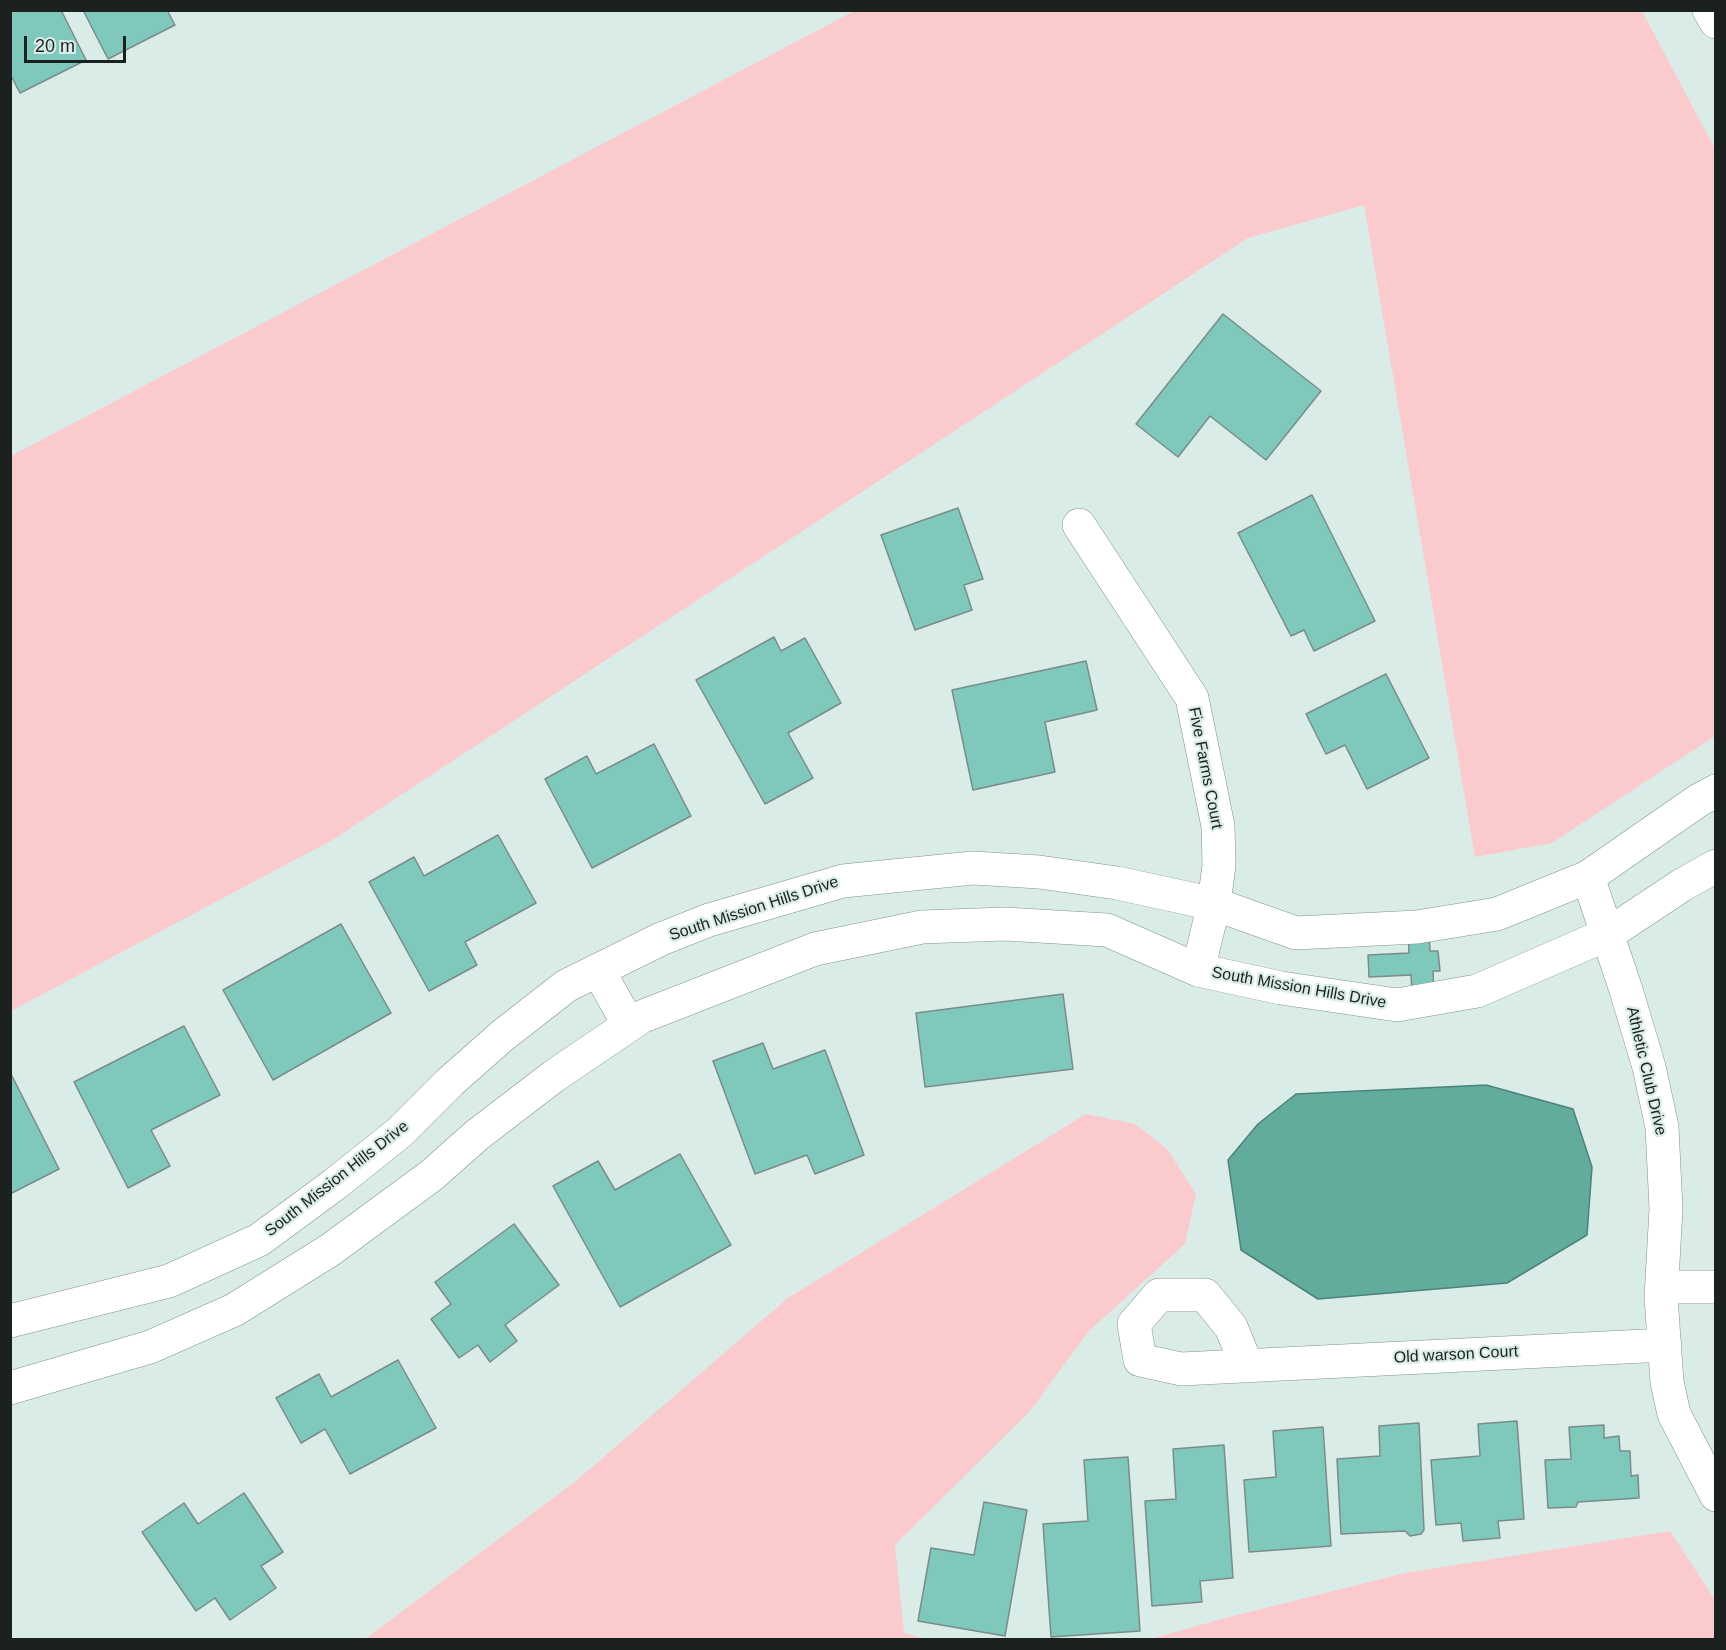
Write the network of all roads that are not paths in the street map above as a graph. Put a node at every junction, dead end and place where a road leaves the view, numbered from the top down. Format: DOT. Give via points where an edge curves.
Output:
graph roads {
  1 [pos="1710,10"];
  2 [pos="1716,22"];
  3 [pos="1079,525"];
  4 [pos="1716,791"];
  5 [pos="1716,866"];
  6 [pos="1588,877"];
  7 [pos="1214,904"];
  8 [pos="1608,934"];
  9 [pos="598,970"];
  10 [pos="1198,970"];
  11 [pos="629,1025"];
  12 [pos="307,1205"];
  13 [pos="335,1246"];
  14 [pos="1662,1287"];
  15 [pos="1716,1287"];
  16 [pos="10,1320"];
  17 [pos="1665,1345"];
  18 [pos="1247,1366"];
  19 [pos="11,1388"];
  20 [pos="1716,1495"];
  1 -- 2 [label="street"];
  3 -- 7 [label="street, Five Farms Court" via="1192,698 1218,826 1219,866"];
  4 -- 6 [label="street, South Mission Hills Drive"];
  5 -- 8 [label="street, South Mission Hills Drive"];
  6 -- 7 [label="street, South Mission Hills Drive" via="1497,914 1417,927 1296,933"];
  6 -- 8 [label="street, Athletic Club Drive"];
  7 -- 9 [label="street, South Mission Hills Drive" via="1117,883 1040,872 973,868 843,881 709,920"];
  7 -- 10 [label="street, Five Farms Court"];
  8 -- 10 [label="street, South Mission Hills Drive" via="1477,991 1397,1005"];
  8 -- 14 [label="street, Athletic Club Drive" via="1649,1067 1662,1127 1666,1209"];
  9 -- 11 [label="street"];
  9 -- 12 [label="street, South Mission Hills Drive" via="566,986 502,1036 400,1132"];
  10 -- 11 [label="street, South Mission Hills Drive" via="1107,930 1005,924 922,927 815,949"];
  11 -- 13 [label="street, South Mission Hills Drive" via="554,1076 432,1175"];
  12 -- 13 [label="street"];
  12 -- 16 [label="street, South Mission Hills Drive" via="259,1240 169,1281"];
  13 -- 19 [label="street, South Mission Hills Drive" via="234,1310 150,1347"];
  14 -- 15 [label="street"];
  14 -- 17 [label="street, Athletic Club Drive"];
  17 -- 18 [label="street, Old warson Court"];
  17 -- 20 [label="street, Athletic Club Drive" via="1674,1414"];
}
